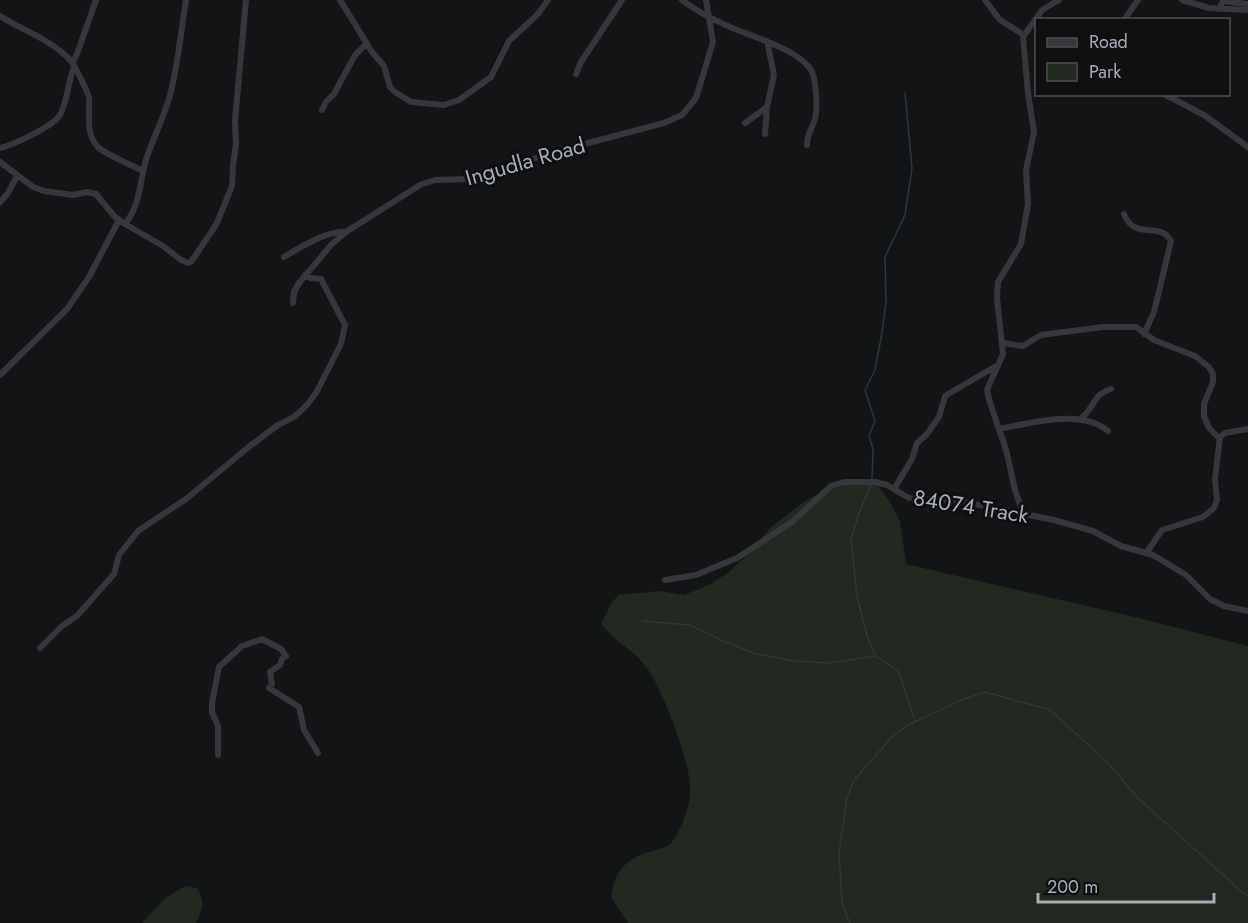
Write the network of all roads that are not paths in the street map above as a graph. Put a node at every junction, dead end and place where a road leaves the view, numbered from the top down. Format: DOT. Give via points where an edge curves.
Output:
graph roads {
  1 [pos="96,0"];
  2 [pos="186,0"];
  3 [pos="246,0"];
  4 [pos="339,0"];
  5 [pos="548,0"];
  6 [pos="622,0"];
  7 [pos="682,0"];
  8 [pos="706,0"];
  9 [pos="985,0"];
  10 [pos="1059,0"];
  11 [pos="1138,0"];
  12 [pos="1182,0"];
  13 [pos="1248,4"];
  14 [pos="1219,9"];
  15 [pos="1248,10"];
  16 [pos="707,15"];
  17 [pos="0,16"];
  18 [pos="1036,18"];
  19 [pos="1125,18"];
  20 [pos="1035,20"];
  21 [pos="1024,35"];
  22 [pos="766,41"];
  23 [pos="367,43"];
  24 [pos="73,65"];
  25 [pos="576,74"];
  26 [pos="1168,96"];
  27 [pos="767,107"];
  28 [pos="322,110"];
  29 [pos="745,123"];
  30 [pos="765,134"];
  31 [pos="807,145"];
  32 [pos="1248,147"];
  33 [pos="0,148"];
  34 [pos="0,162"];
  35 [pos="143,171"];
  36 [pos="17,176"];
  37 [pos="0,202"];
  38 [pos="1124,213"];
  39 [pos="122,222"];
  40 [pos="346,232"];
  41 [pos="284,257"];
  42 [pos="305,274"];
  43 [pos="293,303"];
  44 [pos="1144,334"];
  45 [pos="1003,343"];
  46 [pos="999,365"];
  47 [pos="0,375"];
  48 [pos="1112,389"];
  49 [pos="1080,419"];
  50 [pos="999,429"];
  51 [pos="1248,429"];
  52 [pos="1108,431"];
  53 [pos="1220,439"];
  54 [pos="894,489"];
  55 [pos="1025,514"];
  56 [pos="1147,552"];
  57 [pos="665,580"];
  58 [pos="1248,612"];
  59 [pos="40,648"];
  60 [pos="318,753"];
  61 [pos="218,755"];
  1 -- 24 [label="street"];
  2 -- 35 [label="street" via="171,92"];
  3 -- 39 [label="street" via="232,186 216,225 188,263"];
  4 -- 23 [label="street"];
  5 -- 23 [label="street" via="514,35 491,77 459,100 444,105 411,102 398,95"];
  6 -- 25 [label="street"];
  7 -- 16 [label="street"];
  8 -- 16 [label="street, Ingudla Road"];
  9 -- 21 [label="street" via="1000,20"];
  10 -- 18 [label="street"];
  11 -- 19 [label="street"];
  12 -- 14 [label="street"];
  13 -- 14 [label="street" via="1223,1"];
  14 -- 15 [label="street"];
  16 -- 22 [label="street"];
  16 -- 40 [label="street, Ingudla Road" via="713,42 703,79 691,107 677,117 468,179 426,182"];
  17 -- 24 [label="street" via="40,37"];
  20 -- 21 [label="street"];
  21 -- 45 [label="street" via="1034,132 1026,171 1028,204 1022,244 997,289"];
  22 -- 27 [label="street" via="774,71"];
  22 -- 31 [label="street" via="782,46 813,74 816,110"];
  23 -- 28 [label="street" via="355,55"];
  24 -- 33 [label="street" via="59,117 50,126"];
  24 -- 35 [label="street" via="89,96 93,141 103,152"];
  26 -- 32 [label="street"];
  27 -- 29 [label="street"];
  27 -- 30 [label="street"];
  34 -- 36 [label="street"];
  35 -- 39 [label="street" via="132,214"];
  36 -- 37 [label="street"];
  36 -- 39 [label="street" via="44,191 96,194"];
  38 -- 44 [label="street" via="1136,228 1162,232 1171,241 1154,312"];
  39 -- 47 [label="street" via="67,309"];
  40 -- 41 [label="street" via="333,232"];
  40 -- 42 [label="street, Ingudla Road"];
  42 -- 43 [label="street, Ingudla Road"];
  42 -- 59 [label="street" via="321,279 345,325 341,344 316,393 294,417 138,531 118,555 114,574 77,616"];
  44 -- 45 [label="street" via="1134,327 1110,327 1038,335 1023,346"];
  44 -- 53 [label="street" via="1187,351 1209,367 1213,382 1204,404 1204,416"];
  45 -- 46 [label="street"];
  46 -- 50 [label="street" via="987,390"];
  46 -- 54 [label="street" via="945,396 937,421 917,443"];
  48 -- 49 [label="street" via="1099,394"];
  49 -- 50 [label="street"];
  49 -- 52 [label="street" via="1096,422"];
  50 -- 55 [label="street" via="1017,500"];
  51 -- 53 [label="street" via="1225,433"];
  53 -- 56 [label="street" via="1214,508 1203,517 1162,530"];
  54 -- 55 [label="street, 84074 Track" via="909,498 960,501"];
  54 -- 57 [label="street, 84074 Track" via="875,482 831,486 792,522 736,558 696,575"];
  55 -- 56 [label="street, 84074 Track" via="1093,531 1122,546"];
  56 -- 58 [label="street, 84074 Track" via="1186,575 1210,599"];
  60 -- 61 [label="street" via="304,730 299,707 269,688 270,672 286,656 262,639 242,646 219,668 212,703 218,726"];
}
